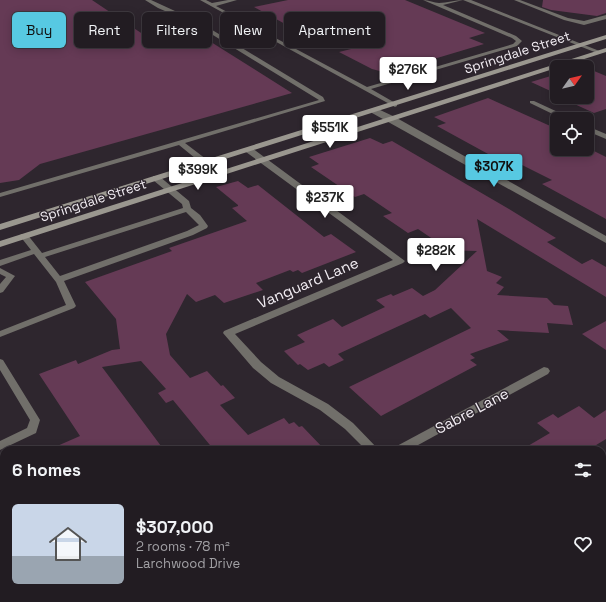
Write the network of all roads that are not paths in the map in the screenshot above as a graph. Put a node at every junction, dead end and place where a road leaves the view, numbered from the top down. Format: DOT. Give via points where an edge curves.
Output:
graph roads {
  1 [pos="147,0"];
  2 [pos="202,0"];
  3 [pos="235,0"];
  4 [pos="425,0"];
  5 [pos="461,0"];
  6 [pos="466,0"];
  7 [pos="516,0"];
  8 [pos="211,5"];
  9 [pos="438,6"];
  10 [pos="606,17"];
  11 [pos="606,37"];
  12 [pos="580,45"];
  13 [pos="603,51"];
  14 [pos="366,89"];
  15 [pos="532,102"];
  16 [pos="395,105"];
  17 [pos="375,111"];
  18 [pos="553,112"];
  19 [pos="392,119"];
  20 [pos="594,131"];
  21 [pos="606,136"];
  22 [pos="180,142"];
  23 [pos="248,150"];
  24 [pos="262,160"];
  25 [pos="206,163"];
  26 [pos="220,174"];
  27 [pos="156,178"];
  28 [pos="170,190"];
  29 [pos="0,195"];
  30 [pos="187,209"];
  31 [pos="0,227"];
  32 [pos="24,236"];
  33 [pos="606,240"];
  34 [pos="0,244"];
  35 [pos="38,254"];
  36 [pos="0,263"];
  37 [pos="0,272"];
  38 [pos="58,280"];
  39 [pos="0,290"];
  40 [pos="0,334"];
  41 [pos="0,362"];
  42 [pos="544,372"];
  43 [pos="0,446"];
  44 [pos="369,446"];
  45 [pos="406,446"];
  1 -- 22 [label="lane" via="197,23 295,81 322,101"];
  2 -- 8 [label="lane"];
  3 -- 8 [label="lane"];
  4 -- 9 [label="lane"];
  5 -- 9 [label="lane"];
  6 -- 12 [label="street"];
  7 -- 10 [label="lane" via="584,23"];
  8 -- 14 [label="lane"];
  9 -- 14 [label="lane" via="519,41"];
  11 -- 12 [label="main road, Springdale Street"];
  12 -- 13 [label="street"];
  12 -- 16 [label="main road, Springdale Street"];
  13 -- 19 [label="main road, Springdale Street"];
  14 -- 16 [label="lane"];
  15 -- 18 [label="street"];
  16 -- 17 [label="main road, Springdale Street"];
  17 -- 19 [label="street"];
  17 -- 23 [label="main road, Springdale Street"];
  19 -- 24 [label="main road, Springdale Street"];
  19 -- 33 [label="street"];
  20 -- 21 [label="street"];
  22 -- 25 [label="lane"];
  22 -- 29 [label="lane"];
  23 -- 24 [label="street"];
  23 -- 25 [label="main road, Springdale Street"];
  24 -- 26 [label="main road, Springdale Street"];
  24 -- 44 [label="street, Vanguard Lane" via="400,261 228,333 257,365 275,380 324,407 349,426"];
  25 -- 26 [label="lane"];
  25 -- 27 [label="main road, Springdale Street"];
  26 -- 28 [label="main road, Springdale Street"];
  27 -- 28 [label="lane"];
  27 -- 31 [label="main road, Springdale Street"];
  28 -- 30 [label="lane" via="186,203"];
  28 -- 32 [label="main road, Springdale Street"];
  30 -- 35 [label="lane"];
  30 -- 38 [label="lane" via="204,226"];
  32 -- 34 [label="main road, Springdale Street"];
  32 -- 35 [label="lane"];
  35 -- 36 [label="lane"];
  35 -- 38 [label="lane"];
  37 -- 39 [label="lane" via="11,276"];
  38 -- 40 [label="lane" via="71,306"];
  41 -- 43 [label="lane" via="35,420 32,430"];
  42 -- 45 [label="street, Sabre Lane"];
}
